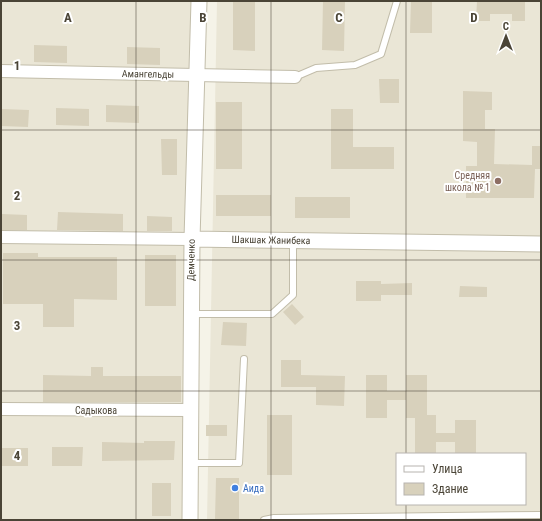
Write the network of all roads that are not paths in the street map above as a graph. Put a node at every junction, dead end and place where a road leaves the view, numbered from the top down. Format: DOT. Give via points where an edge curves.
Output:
graph roads {
  1 [pos="199,1"];
  2 [pos="397,1"];
  3 [pos="1,71"];
  4 [pos="197,75"];
  5 [pos="295,77"];
  6 [pos="1,237"];
  7 [pos="192,239"];
  8 [pos="293,240"];
  9 [pos="541,244"];
  10 [pos="191,314"];
  11 [pos="244,359"];
  12 [pos="1,409"];
  13 [pos="190,410"];
  14 [pos="190,463"];
  15 [pos="541,515"];
  16 [pos="453,518"];
  17 [pos="190,520"];
  18 [pos="264,520"];
  1 -- 4 [label="street, Демченко"];
  2 -- 5 [label="lane" via="381,54 355,64 316,68"];
  3 -- 4 [label="street, Амангельды"];
  4 -- 5 [label="street, Амангельды"];
  4 -- 7 [label="street, Демченко"];
  6 -- 7 [label="street, Шакшак Жанибека"];
  7 -- 8 [label="street, Шакшак Жанибека"];
  7 -- 10 [label="street, Демченко"];
  8 -- 9 [label="street, Шакшак Жанибека"];
  8 -- 10 [label="lane" via="293,296 272,314"];
  10 -- 13 [label="street, Демченко"];
  11 -- 14 [label="lane" via="240,463"];
  12 -- 13 [label="street, Садыкова"];
  13 -- 14 [label="street, Демченко"];
  14 -- 17 [label="street, Демченко"];
  15 -- 16 [label="lane"];
  16 -- 18 [label="lane"];
}
